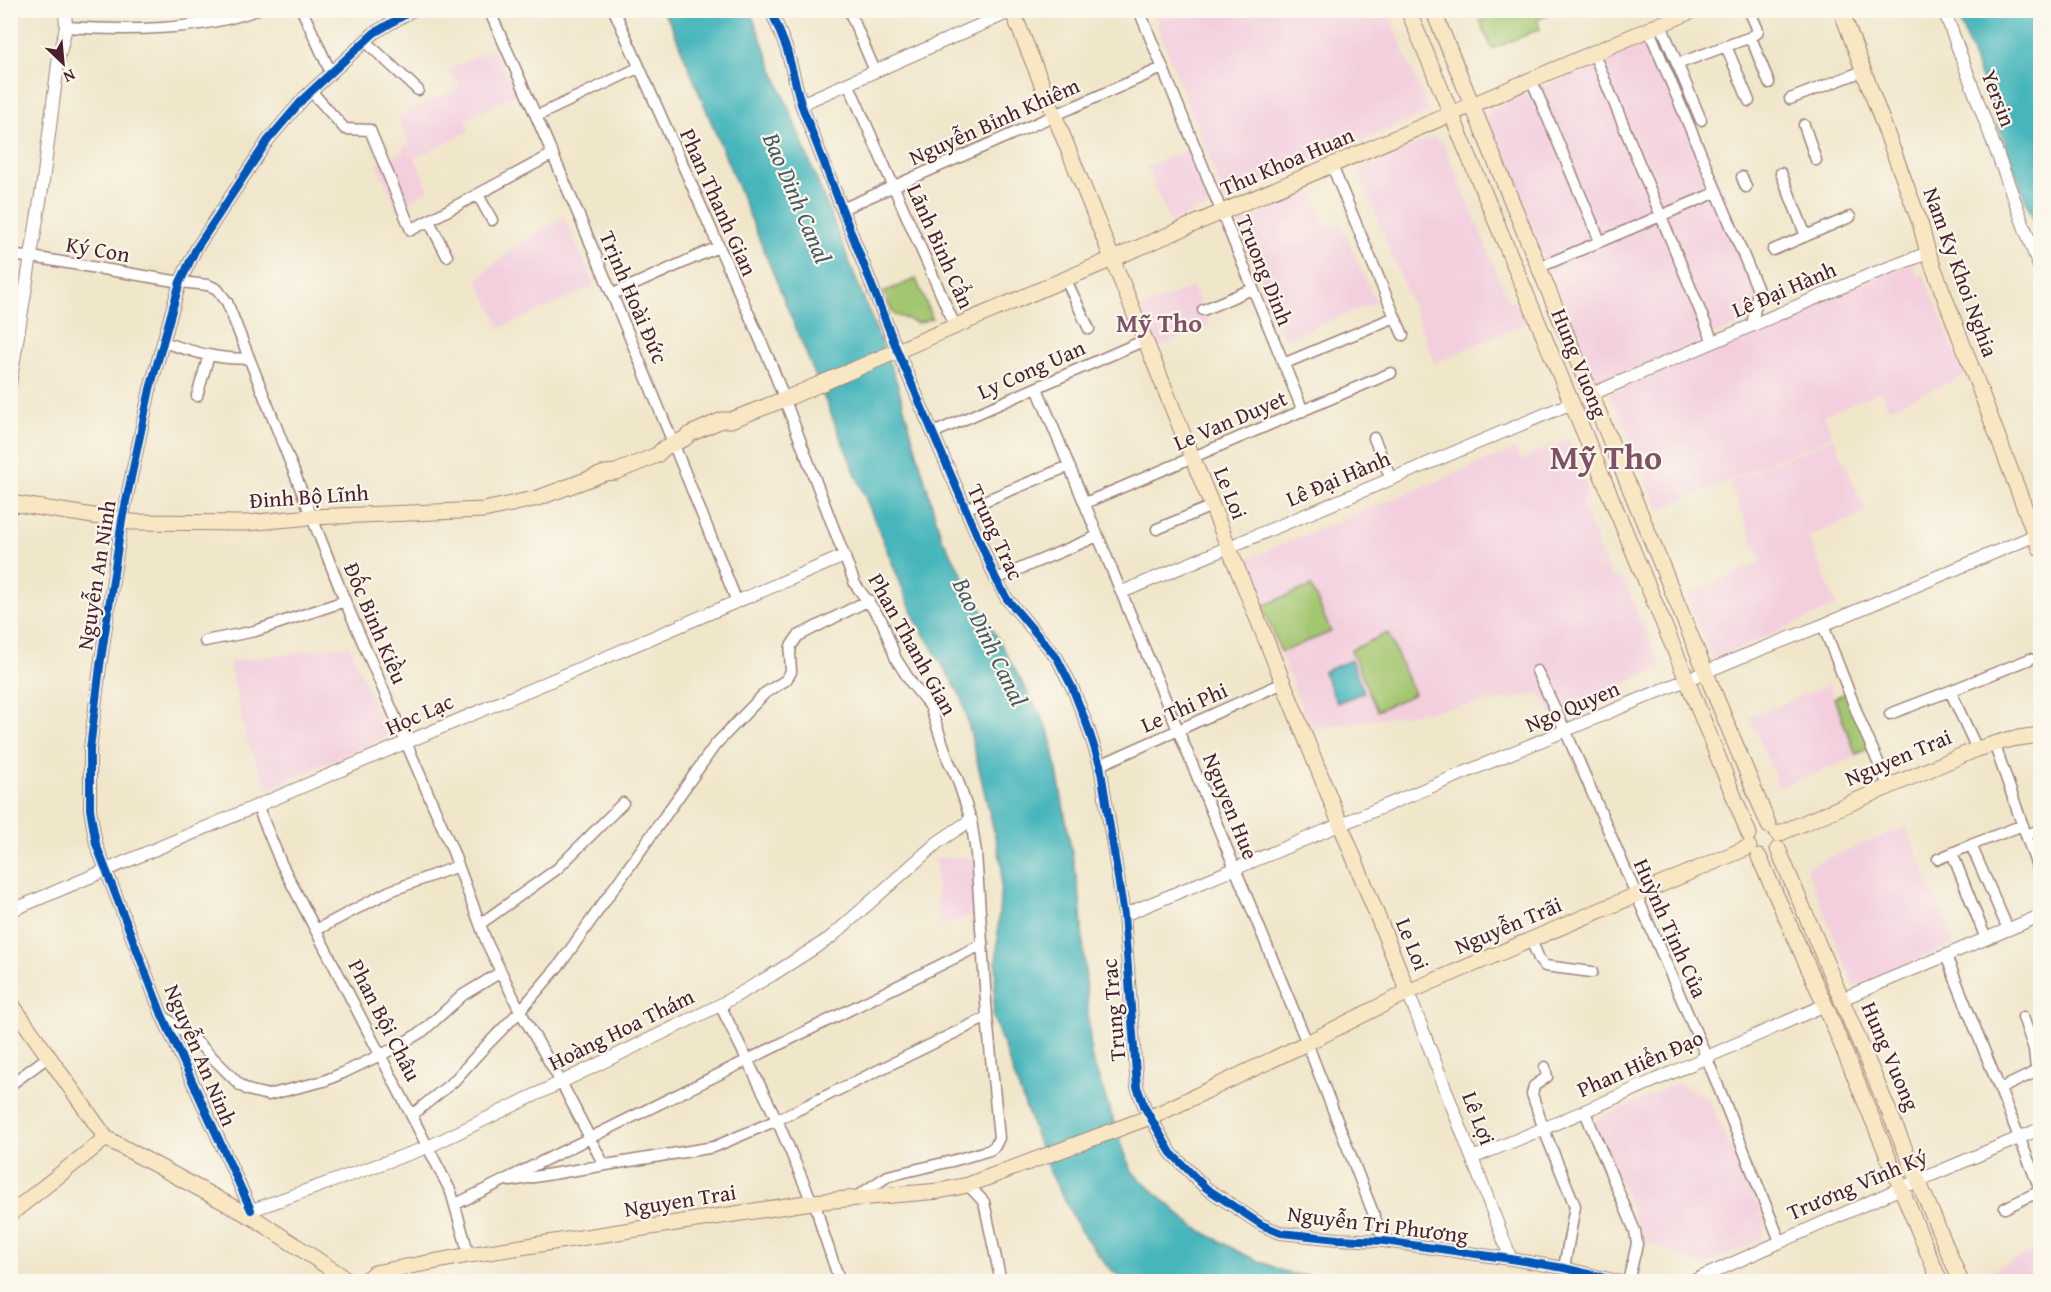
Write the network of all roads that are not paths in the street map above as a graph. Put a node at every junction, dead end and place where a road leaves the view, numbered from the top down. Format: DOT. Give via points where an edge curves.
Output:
graph roads {
  1 [pos="65,10"];
  2 [pos="256,10"];
  3 [pos="302,10"];
  4 [pos="413,10"];
  5 [pos="489,10"];
  6 [pos="614,10"];
  7 [pos="771,10"];
  8 [pos="849,10"];
  9 [pos="1139,10"];
  10 [pos="1408,10"];
  11 [pos="1694,10"];
  12 [pos="1749,10"];
  13 [pos="1841,10"];
  14 [pos="1944,10"];
  15 [pos="1013,11"];
  16 [pos="1435,15"];
  17 [pos="66,27"];
  18 [pos="1655,27"];
  19 [pos="1415,28"];
  20 [pos="1751,37"];
  21 [pos="365,41"];
  22 [pos="1726,46"];
  23 [pos="1594,54"];
  24 [pos="1677,64"];
  25 [pos="639,68"];
  26 [pos="1162,68"];
  27 [pos="874,71"];
  28 [pos="1863,71"];
  29 [pos="330,73"];
  30 [pos="1532,81"];
  31 [pos="1769,82"];
  32 [pos="848,83"];
  33 [pos="418,90"];
  34 [pos="311,91"];
  35 [pos="1790,99"];
  36 [pos="1749,101"];
  37 [pos="801,104"];
  38 [pos="1473,105"];
  39 [pos="1055,115"];
  40 [pos="1451,115"];
  41 [pos="537,116"];
  42 [pos="1701,120"];
  43 [pos="1804,125"];
  44 [pos="553,154"];
  45 [pos="1816,160"];
  46 [pos="1332,166"];
  47 [pos="1781,173"];
  48 [pos="893,186"];
  49 [pos="1717,192"];
  50 [pos="478,195"];
  51 [pos="842,209"];
  52 [pos="1221,213"];
  53 [pos="1660,216"];
  54 [pos="1850,217"];
  55 [pos="492,220"];
  56 [pos="429,221"];
  57 [pos="1526,232"];
  58 [pos="1806,236"];
  59 [pos="1505,241"];
  60 [pos="1600,241"];
  61 [pos="718,247"];
  62 [pos="1773,250"];
  63 [pos="1928,253"];
  64 [pos="10,256"];
  65 [pos="447,256"];
  66 [pos="32,257"];
  67 [pos="1113,260"];
  68 [pos="1540,267"];
  69 [pos="2040,269"];
  70 [pos="1066,280"];
  71 [pos="180,282"];
  72 [pos="1252,289"];
  73 [pos="613,294"];
  74 [pos="1203,310"];
  75 [pos="1395,317"];
  76 [pos="955,326"];
  77 [pos="1752,326"];
  78 [pos="1089,329"];
  79 [pos="1403,335"];
  80 [pos="1145,340"];
  81 [pos="163,342"];
  82 [pos="1713,342"];
  83 [pos="893,351"];
  84 [pos="209,355"];
  85 [pos="249,358"];
  86 [pos="1283,364"];
  87 [pos="1391,373"];
  88 [pos="10,384"];
  89 [pos="1037,388"];
  90 [pos="1592,394"];
  91 [pos="792,395"];
  92 [pos="197,396"];
  93 [pos="1572,403"];
  94 [pos="1303,411"];
  95 [pos="933,433"];
  96 [pos="1374,438"];
  97 [pos="674,444"];
  98 [pos="1192,457"];
  99 [pos="1069,466"];
  100 [pos="1391,479"];
  101 [pos="10,503"];
  102 [pos="1085,503"];
  103 [pos="1212,506"];
  104 [pos="965,509"];
  105 [pos="311,517"];
  106 [pos="122,520"];
  107 [pos="1157,529"];
  108 [pos="1098,536"];
  109 [pos="2038,541"];
  110 [pos="1228,547"];
  111 [pos="844,556"];
  112 [pos="996,579"];
  113 [pos="1122,592"];
  114 [pos="869,600"];
  115 [pos="345,601"];
  116 [pos="737,602"];
  117 [pos="1823,625"];
  118 [pos="205,640"];
  119 [pos="2030,659"];
  120 [pos="1537,671"];
  121 [pos="1707,672"];
  122 [pos="1687,680"];
  123 [pos="1283,683"];
  124 [pos="1950,691"];
  125 [pos="1890,714"];
  126 [pos="1179,731"];
  127 [pos="1566,732"];
  128 [pos="2040,735"];
  129 [pos="405,743"];
  130 [pos="1994,743"];
  131 [pos="1977,748"];
  132 [pos="1100,765"];
  133 [pos="1888,785"];
  134 [pos="623,803"];
  135 [pos="257,805"];
  136 [pos="971,820"];
  137 [pos="1341,824"];
  138 [pos="2025,830"];
  139 [pos="2040,830"];
  140 [pos="1775,836"];
  141 [pos="1971,845"];
  142 [pos="1752,846"];
  143 [pos="1952,853"];
  144 [pos="1938,859"];
  145 [pos="458,866"];
  146 [pos="1235,868"];
  147 [pos="105,869"];
  148 [pos="2040,874"];
  149 [pos="1635,895"];
  150 [pos="10,911"];
  151 [pos="1124,915"];
  152 [pos="2040,916"];
  153 [pos="480,924"];
  154 [pos="2008,929"];
  155 [pos="316,930"];
  156 [pos="1986,939"];
  157 [pos="1531,940"];
  158 [pos="983,944"];
  159 [pos="1946,956"];
  160 [pos="501,972"];
  161 [pos="1592,972"];
  162 [pos="1408,992"];
  163 [pos="1842,999"];
  164 [pos="10,1002"];
  165 [pos="720,1005"];
  166 [pos="1825,1005"];
  167 [pos="520,1011"];
  168 [pos="162,1015"];
  169 [pos="987,1017"];
  170 [pos="2022,1017"];
  171 [pos="1307,1043"];
  172 [pos="382,1054"];
  173 [pos="1706,1056"];
  174 [pos="48,1057"];
  175 [pos="748,1060"];
  176 [pos="1545,1067"];
  177 [pos="561,1082"];
  178 [pos="10,1085"];
  179 [pos="2000,1089"];
  180 [pos="1151,1111"];
  181 [pos="1585,1112"];
  182 [pos="412,1115"];
  183 [pos="777,1120"];
  184 [pos="2040,1129"];
  185 [pos="1544,1130"];
  186 [pos="590,1137"];
  187 [pos="2020,1137"];
  188 [pos="106,1138"];
  189 [pos="428,1147"];
  190 [pos="1472,1158"];
  191 [pos="604,1165"];
  192 [pos="1005,1171"];
  193 [pos="1919,1180"];
  194 [pos="497,1183"];
  195 [pos="968,1185"];
  196 [pos="1901,1188"];
  197 [pos="2040,1190"];
  198 [pos="853,1199"];
  199 [pos="814,1202"];
  200 [pos="456,1204"];
  201 [pos="2005,1208"];
  202 [pos="247,1212"];
  203 [pos="10,1214"];
  204 [pos="1384,1241"];
  205 [pos="1779,1241"];
  206 [pos="469,1255"];
  207 [pos="1511,1259"];
  208 [pos="1564,1268"];
  209 [pos="351,1281"];
  210 [pos="363,1281"];
  211 [pos="840,1281"];
  212 [pos="1001,1281"];
  213 [pos="1614,1281"];
  214 [pos="1628,1281"];
  215 [pos="1691,1281"];
  216 [pos="1940,1281"];
  217 [pos="1961,1281"];
  1 -- 17 [label="street"];
  2 -- 17 [label="street" via="237,18 175,26"];
  3 -- 29 [label="street"];
  4 -- 21 [label="street, Nguyễn An Ninh"];
  5 -- 41 [label="street, Trịnh Hoài Đức"];
  6 -- 25 [label="street, Phan Thanh Gian"];
  7 -- 37 [label="street, Trung Trac" via="787,50"];
  8 -- 27 [label="street"];
  9 -- 26 [label="street, Truong Dinh"];
  10 -- 19 [label="main road, Hung Vuong"];
  11 -- 18 [label="main road, Thu Khoa Huan"];
  12 -- 20 [label="street" via="1758,30"];
  13 -- 28 [label="main road, Nam Ky Khoi Nghia"];
  14 -- 69 [label="street, Yersin"];
  15 -- 27 [label="street"];
  15 -- 39 [label="main road, Le Loi"];
  16 -- 19 [label="main road"];
  16 -- 38 [label="main road, Hung Vuong"];
  17 -- 66 [label="street"];
  18 -- 23 [label="main road, Thu Khoa Huan"];
  18 -- 24 [label="street"];
  18 -- 49 [label="street"];
  19 -- 40 [label="main road, Hung Vuong"];
  20 -- 22 [label="street"];
  20 -- 31 [label="street"];
  21 -- 29 [label="street, Nguyễn An Ninh"];
  21 -- 33 [label="street"];
  22 -- 24 [label="street"];
  22 -- 36 [label="street"];
  23 -- 30 [label="main road, Thu Khoa Huan"];
  23 -- 53 [label="street"];
  24 -- 42 [label="street"];
  25 -- 41 [label="street"];
  25 -- 61 [label="street, Phan Thanh Gian"];
  26 -- 39 [label="street, Nguyễn Bỉnh Khiêm"];
  26 -- 52 [label="street, Truong Dinh"];
  27 -- 32 [label="street"];
  28 -- 35 [label="street"];
  28 -- 63 [label="main road, Nam Ky Khoi Nghia"];
  29 -- 34 [label="street, Nguyễn An Ninh"];
  30 -- 38 [label="main road, Thu Khoa Huan"];
  30 -- 60 [label="street"];
  32 -- 37 [label="street"];
  32 -- 48 [label="street, Lãnh Binh Cẩn"];
  34 -- 56 [label="street" via="345,129 370,130 411,230"];
  34 -- 71 [label="street, Nguyễn An Ninh" via="268,140 196,249"];
  37 -- 51 [label="street, Trung Trac"];
  38 -- 40 [label="main road, Thu Khoa Huan"];
  38 -- 57 [label="main road, Hung Vuong"];
  39 -- 48 [label="street, Nguyễn Bỉnh Khiêm"];
  39 -- 67 [label="main road, Le Loi"];
  40 -- 46 [label="main road, Thu Khoa Huan"];
  40 -- 59 [label="main road, Hung Vuong"];
  41 -- 44 [label="street, Trịnh Hoài Đức"];
  43 -- 45 [label="street"];
  44 -- 50 [label="street"];
  44 -- 73 [label="street, Trịnh Hoài Đức"];
  46 -- 52 [label="main road, Thu Khoa Huan"];
  46 -- 75 [label="street"];
  47 -- 58 [label="street"];
  48 -- 51 [label="street, Nguyễn Bỉnh Khiêm"];
  48 -- 76 [label="street, Lãnh Binh Cẩn"];
  49 -- 53 [label="street"];
  49 -- 77 [label="street" via="1758,290"];
  50 -- 55 [label="street"];
  50 -- 56 [label="street"];
  51 -- 83 [label="street, Trung Trac"];
  52 -- 67 [label="main road, Thu Khoa Huan"];
  52 -- 72 [label="street, Truong Dinh"];
  53 -- 60 [label="street"];
  53 -- 82 [label="street"];
  54 -- 58 [label="street"];
  56 -- 65 [label="street"];
  57 -- 59 [label="main road"];
  57 -- 68 [label="main road, Hung Vuong"];
  58 -- 62 [label="street"];
  59 -- 93 [label="main road, Hung Vuong"];
  60 -- 68 [label="street"];
  61 -- 73 [label="street"];
  61 -- 91 [label="street, Phan Thanh Gian"];
  63 -- 77 [label="street, Lê Đại Hành"];
  63 -- 109 [label="main road, Nam Ky Khoi Nghia"];
  64 -- 66 [label="street, Ký Con"];
  66 -- 71 [label="street, Ký Con"];
  66 -- 88 [label="street"];
  67 -- 70 [label="main road, Thu Khoa Huan"];
  67 -- 80 [label="main road, Le Loi"];
  68 -- 90 [label="main road, Hung Vuong"];
  70 -- 76 [label="main road, Thu Khoa Huan"];
  70 -- 78 [label="street"];
  71 -- 81 [label="street, Nguyễn An Ninh"];
  71 -- 85 [label="street, Đốc Binh Kiều" via="217,288 227,302"];
  72 -- 74 [label="street"];
  72 -- 86 [label="street, Truong Dinh"];
  73 -- 97 [label="street, Trịnh Hoài Đức"];
  75 -- 79 [label="street"];
  75 -- 86 [label="street"];
  76 -- 83 [label="main road, Thu Khoa Huan"];
  77 -- 82 [label="street, Lê Đại Hành"];
  80 -- 89 [label="street, Ly Cong Uan"];
  80 -- 98 [label="main road, Le Loi"];
  81 -- 84 [label="street"];
  81 -- 106 [label="street, Nguyễn An Ninh"];
  82 -- 90 [label="street, Lê Đại Hành"];
  83 -- 91 [label="main road, Thu Khoa Huan"];
  83 -- 95 [label="street, Trung Trac"];
  84 -- 85 [label="street" via="233,360"];
  84 -- 92 [label="street"];
  85 -- 105 [label="street, Đốc Binh Kiều"];
  86 -- 94 [label="street, Truong Dinh"];
  87 -- 94 [label="street, Le Van Duyet"];
  89 -- 95 [label="street, Ly Cong Uan"];
  89 -- 99 [label="street, Nguyen Hue"];
  90 -- 93 [label="main road"];
  90 -- 121 [label="main road, Hung Vuong"];
  91 -- 97 [label="main road, Đinh Bộ Lĩnh" via="731,420 722,420"];
  91 -- 111 [label="street, Phan Thanh Gian"];
  93 -- 100 [label="street, Lê Đại Hành"];
  93 -- 122 [label="main road, Hung Vuong"];
  94 -- 98 [label="street, Le Van Duyet"];
  95 -- 104 [label="street, Trung Trac"];
  96 -- 100 [label="street"];
  97 -- 105 [label="main road, Đinh Bộ Lĩnh" via="654,447 613,465 605,473 538,498 483,510"];
  97 -- 116 [label="street, Trịnh Hoài Đức"];
  98 -- 102 [label="street, Le Van Duyet"];
  98 -- 103 [label="main road, Le Loi"];
  99 -- 102 [label="street, Nguyen Hue"];
  99 -- 104 [label="street"];
  100 -- 110 [label="street, Lê Đại Hành"];
  101 -- 106 [label="main road, Đinh Bộ Lĩnh"];
  102 -- 108 [label="street, Nguyen Hue"];
  103 -- 107 [label="street"];
  103 -- 110 [label="main road, Le Loi"];
  104 -- 112 [label="street, Trung Trac"];
  105 -- 106 [label="main road, Đinh Bộ Lĩnh" via="246,523"];
  105 -- 115 [label="street, Đốc Binh Kiều"];
  106 -- 147 [label="street, Nguyễn An Ninh" via="90,749 90,809"];
  108 -- 112 [label="street"];
  108 -- 113 [label="street, Nguyen Hue"];
  109 -- 117 [label="street, Ngo Quyen"];
  110 -- 113 [label="street, Lê Đại Hành"];
  110 -- 123 [label="main road, Le Loi"];
  111 -- 114 [label="street, Phan Thanh Gian" via="861,595"];
  111 -- 116 [label="street, Học Lạc"];
  112 -- 132 [label="street, Trung Trac" via="1007,599 1057,658 1080,706"];
  113 -- 126 [label="street, Nguyen Hue"];
  114 -- 136 [label="street, Phan Thanh Gian" via="896,658 930,706"];
  114 -- 167 [label="street" via="793,641 791,672 786,680 765,693 714,745 573,946"];
  115 -- 118 [label="street" via="255,631"];
  115 -- 129 [label="street, Đốc Binh Kiều"];
  116 -- 129 [label="street, Học Lạc"];
  117 -- 121 [label="street, Ngo Quyen"];
  117 -- 133 [label="street"];
  119 -- 124 [label="street"];
  120 -- 127 [label="street, Huỳnh Tịnh Của"];
  121 -- 122 [label="street, Ngo Quyen"];
  121 -- 140 [label="main road, Hung Vuong"];
  122 -- 127 [label="street, Ngo Quyen"];
  122 -- 142 [label="main road, Hung Vuong"];
  123 -- 126 [label="street, Le Thi Phi"];
  123 -- 137 [label="main road, Le Loi"];
  124 -- 125 [label="street"];
  124 -- 131 [label="street"];
  126 -- 132 [label="street, Le Thi Phi"];
  126 -- 146 [label="street, Nguyen Hue"];
  127 -- 137 [label="street, Ngo Quyen"];
  127 -- 149 [label="street, Huỳnh Tịnh Của"];
  128 -- 130 [label="main road, Nguyen Trai"];
  129 -- 135 [label="street, Học Lạc"];
  129 -- 145 [label="street, Đốc Binh Kiều"];
  130 -- 131 [label="main road, Nguyen Trai"];
  130 -- 138 [label="street"];
  131 -- 133 [label="main road, Nguyen Trai"];
  132 -- 151 [label="street, Trung Trac"];
  133 -- 140 [label="main road, Nguyen Trai"];
  134 -- 153 [label="street" via="557,869"];
  135 -- 147 [label="street, Học Lạc"];
  135 -- 155 [label="street, Phan Bội Châu"];
  136 -- 158 [label="street, Phan Thanh Gian"];
  136 -- 165 [label="street, Hoàng Hoa Thám" via="938,842 830,938"];
  137 -- 146 [label="street, Ngo Quyen"];
  137 -- 162 [label="main road, Le Loi"];
  138 -- 139 [label="street"];
  138 -- 141 [label="street"];
  138 -- 148 [label="street"];
  140 -- 142 [label="main road, Nguyen Trai" via="1771,856"];
  140 -- 142 [label="main road, Nguyen Trai" via="1764,824 1758,826"];
  140 -- 163 [label="main road, Hung Vuong"];
  141 -- 143 [label="street"];
  141 -- 154 [label="street"];
  142 -- 149 [label="main road, Nguyễn Trãi"];
  142 -- 166 [label="main road, Hung Vuong"];
  143 -- 144 [label="street"];
  143 -- 156 [label="street"];
  145 -- 153 [label="street, Đốc Binh Kiều"];
  145 -- 155 [label="street" via="390,891"];
  146 -- 151 [label="street, Ngo Quyen"];
  146 -- 171 [label="street, Nguyen Hue"];
  147 -- 150 [label="street, Học Lạc"];
  147 -- 168 [label="street, Nguyễn An Ninh"];
  149 -- 157 [label="main road, Nguyễn Trãi"];
  149 -- 173 [label="street, Huỳnh Tịnh Của"];
  151 -- 180 [label="street, Trung Trac" via="1137,1087"];
  152 -- 154 [label="street"];
  153 -- 160 [label="street, Đốc Binh Kiều"];
  154 -- 156 [label="street"];
  155 -- 172 [label="street, Phan Bội Châu"];
  156 -- 159 [label="street"];
  157 -- 161 [label="street" via="1545,966"];
  157 -- 162 [label="main road, Nguyễn Trãi"];
  158 -- 169 [label="street, Phan Thanh Gian"];
  158 -- 175 [label="street"];
  159 -- 163 [label="street"];
  159 -- 179 [label="street"];
  160 -- 167 [label="street, Đốc Binh Kiều"];
  160 -- 172 [label="street" via="463,995 423,1031"];
  162 -- 171 [label="main road, Nguyễn Trãi"];
  162 -- 190 [label="street, Lê Lợi"];
  163 -- 193 [label="main road, Hung Vuong"];
  164 -- 174 [label="main road"];
  165 -- 175 [label="street"];
  165 -- 177 [label="street, Hoàng Hoa Thám"];
  166 -- 173 [label="street, Phan Hiển Đạo"];
  166 -- 196 [label="main road, Hung Vuong"];
  167 -- 177 [label="street, Đốc Binh Kiều"];
  167 -- 182 [label="street" via="454,1081"];
  168 -- 172 [label="street" via="199,1044 240,1086 268,1095 324,1081"];
  168 -- 202 [label="street, Nguyễn An Ninh"];
  169 -- 183 [label="street"];
  169 -- 198 [label="street, Phan Thanh Gian" via="999,1137 995,1146 982,1153 888,1176"];
  170 -- 179 [label="street" via="2034,1049 2036,1069"];
  171 -- 180 [label="main road, Nguyễn Trãi"];
  171 -- 204 [label="street, Nguyen Hue"];
  172 -- 182 [label="street, Phan Bội Châu"];
  173 -- 181 [label="street, Phan Hiển Đạo"];
  173 -- 205 [label="street, Huỳnh Tịnh Của"];
  174 -- 178 [label="street"];
  174 -- 188 [label="main road"];
  175 -- 183 [label="street"];
  175 -- 186 [label="street"];
  176 -- 185 [label="street" via="1547,1077 1532,1089"];
  177 -- 186 [label="street, Đốc Binh Kiều"];
  177 -- 189 [label="street, Hoàng Hoa Thám"];
  179 -- 187 [label="street"];
  180 -- 192 [label="main road, Nguyễn Trãi, bridge"];
  180 -- 204 [label="street, Nguyễn Tri Phương" via="1171,1153 1206,1188 1262,1225 1281,1233"];
  181 -- 185 [label="street, Phan Hiển Đạo"];
  181 -- 214 [label="street" via="1635,1231 1637,1244"];
  182 -- 189 [label="street, Phan Bội Châu"];
  183 -- 191 [label="street" via="714,1147"];
  183 -- 199 [label="street"];
  184 -- 187 [label="street, Trương Vĩnh Ký"];
  185 -- 190 [label="street, Phan Hiển Đạo"];
  185 -- 208 [label="street" via="1575,1206"];
  186 -- 191 [label="street, Đốc Binh Kiều"];
  186 -- 194 [label="street"];
  187 -- 193 [label="street, Trương Vĩnh Ký"];
  187 -- 197 [label="street"];
  188 -- 202 [label="main road"];
  188 -- 203 [label="main road"];
  189 -- 200 [label="street, Phan Bội Châu"];
  189 -- 202 [label="street, Hoàng Hoa Thám"];
  190 -- 207 [label="street, Lê Lợi"];
  191 -- 194 [label="street"];
  192 -- 195 [label="main road, Nguyen Trai"];
  193 -- 196 [label="street, Trương Vĩnh Ký"];
  193 -- 217 [label="main road, Hung Vuong"];
  194 -- 200 [label="street"];
  195 -- 198 [label="main road, Nguyen Trai"];
  195 -- 212 [label="street" via="984,1202"];
  196 -- 205 [label="street, Trương Vĩnh Ký"];
  196 -- 216 [label="main road, Hung Vuong"];
  197 -- 201 [label="street"];
  198 -- 199 [label="main road, Nguyen Trai"];
  199 -- 206 [label="main road, Nguyen Trai"];
  199 -- 211 [label="street"];
  200 -- 206 [label="street, Phan Bội Châu"];
  202 -- 209 [label="main road"];
  204 -- 207 [label="street, Nguyễn Tri Phương"];
  205 -- 215 [label="street, Trương Vĩnh Ký"];
  206 -- 210 [label="main road, Nguyen Trai" via="374,1273"];
  207 -- 208 [label="street, Nguyễn Tri Phương"];
  208 -- 213 [label="street, Nguyễn Tri Phương"];
}
